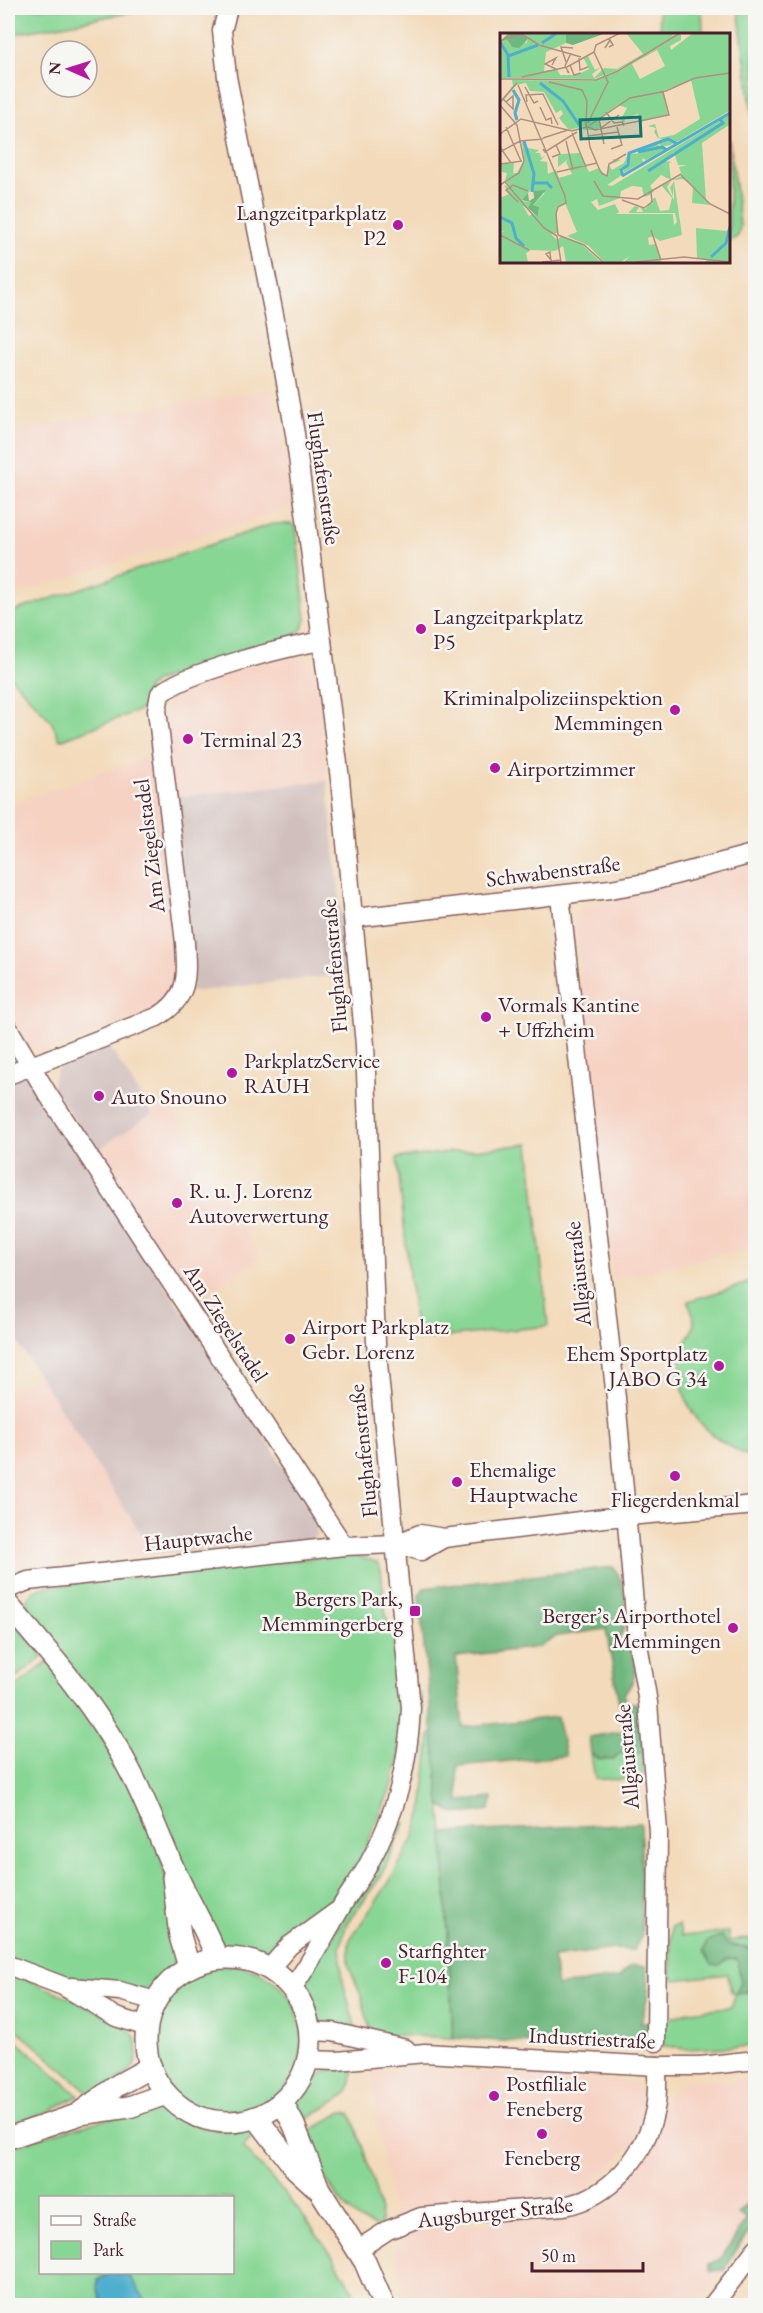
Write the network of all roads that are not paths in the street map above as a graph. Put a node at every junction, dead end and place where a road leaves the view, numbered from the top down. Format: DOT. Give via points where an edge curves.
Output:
graph roads {
  1 [pos="223,9"];
  2 [pos="322,641"];
  3 [pos="756,853"];
  4 [pos="560,896"];
  5 [pos="354,918"];
  6 [pos="8,1028"];
  7 [pos="30,1065"];
  8 [pos="8,1075"];
  9 [pos="756,1504"];
  10 [pos="627,1516"];
  11 [pos="396,1544"];
  12 [pos="344,1546"];
  13 [pos="8,1588"];
  14 [pos="8,1605"];
  15 [pos="171,1864"];
  16 [pos="340,1909"];
  17 [pos="217,1958"];
  18 [pos="8,1965"];
  19 [pos="189,1967"];
  20 [pos="269,1969"];
  21 [pos="63,1986"];
  22 [pos="292,1988"];
  23 [pos="155,2001"];
  24 [pos="147,2027"];
  25 [pos="309,2031"];
  26 [pos="656,2042"];
  27 [pos="425,2053"];
  28 [pos="308,2060"];
  29 [pos="756,2060"];
  30 [pos="657,2066"];
  31 [pos="151,2067"];
  32 [pos="166,2094"];
  33 [pos="282,2102"];
  34 [pos="77,2115"];
  35 [pos="256,2117"];
  36 [pos="8,2138"];
  37 [pos="319,2189"];
  38 [pos="756,2249"];
  39 [pos="357,2250"];
  40 [pos="384,2306"];
  41 [pos="712,2306"];
  1 -- 2 [label="street, Flughafenstraße" via="227,77 295,434"];
  2 -- 5 [label="street, Flughafenstraße"];
  2 -- 7 [label="street, Am Ziegelstadel" via="232,664 175,684 160,694 157,710 185,943 183,993 174,1006 157,1017"];
  3 -- 4 [label="street, Schwabenstraße" via="645,883"];
  4 -- 5 [label="street, Schwabenstraße"];
  4 -- 10 [label="street, Allgäustraße"];
  5 -- 11 [label="street, Flughafenstraße" via="366,1069 372,1289"];
  6 -- 7 [label="street, Am Ziegelstadel"];
  7 -- 8 [label="street"];
  7 -- 12 [label="street, Am Ziegelstadel"];
  9 -- 10 [label="street, Hauptwache"];
  10 -- 11 [label="street, Hauptwache" via="444,1538 420,1534"];
  10 -- 26 [label="street, Allgäustraße" via="658,1832"];
  11 -- 12 [label="street, Hauptwache"];
  11 -- 16 [label="street, Flughafenstraße" via="409,1674 409,1752 388,1825 367,1868"];
  12 -- 13 [label="street, Hauptwache" via="28,1581"];
  14 -- 15 [label="street" via="86,1700 113,1740 155,1820"];
  15 -- 17 [label="street" via="204,1924"];
  15 -- 19 [label="street" via="180,1936"];
  16 -- 20 [label="street, Flughafenstraße" via="289,1946"];
  16 -- 22 [label="street, Flughafenstraße" via="312,1961"];
  17 -- 19 [label="street"];
  17 -- 20 [label="street" via="238,1958"];
  18 -- 21 [label="street"];
  19 -- 23 [label="street"];
  20 -- 22 [label="street"];
  21 -- 23 [label="street" via="120,1991"];
  21 -- 24 [label="street" via="116,2017"];
  22 -- 25 [label="street" via="306,2014"];
  23 -- 24 [label="street"];
  24 -- 31 [label="street" via="146,2048"];
  25 -- 27 [label="street, Industriestraße" via="333,2032"];
  25 -- 28 [label="street"];
  27 -- 28 [label="street, Industriestraße"];
  27 -- 30 [label="street, Industriestraße"];
  28 -- 33 [label="street" via="296,2086"];
  29 -- 30 [label="street, Industriestraße"];
  30 -- 39 [label="street, Augsburger Straße" via="655,2112 644,2145 602,2192 564,2206 421,2217 388,2229"];
  31 -- 32 [label="street"];
  31 -- 34 [label="street"];
  32 -- 34 [label="street" via="129,2107"];
  32 -- 35 [label="street" via="178,2106 213,2121"];
  33 -- 35 [label="street"];
  33 -- 37 [label="street"];
  34 -- 36 [label="street"];
  35 -- 37 [label="street" via="295,2168"];
  37 -- 39 [label="street"];
  38 -- 41 [label="street"];
  39 -- 40 [label="street"];
}
